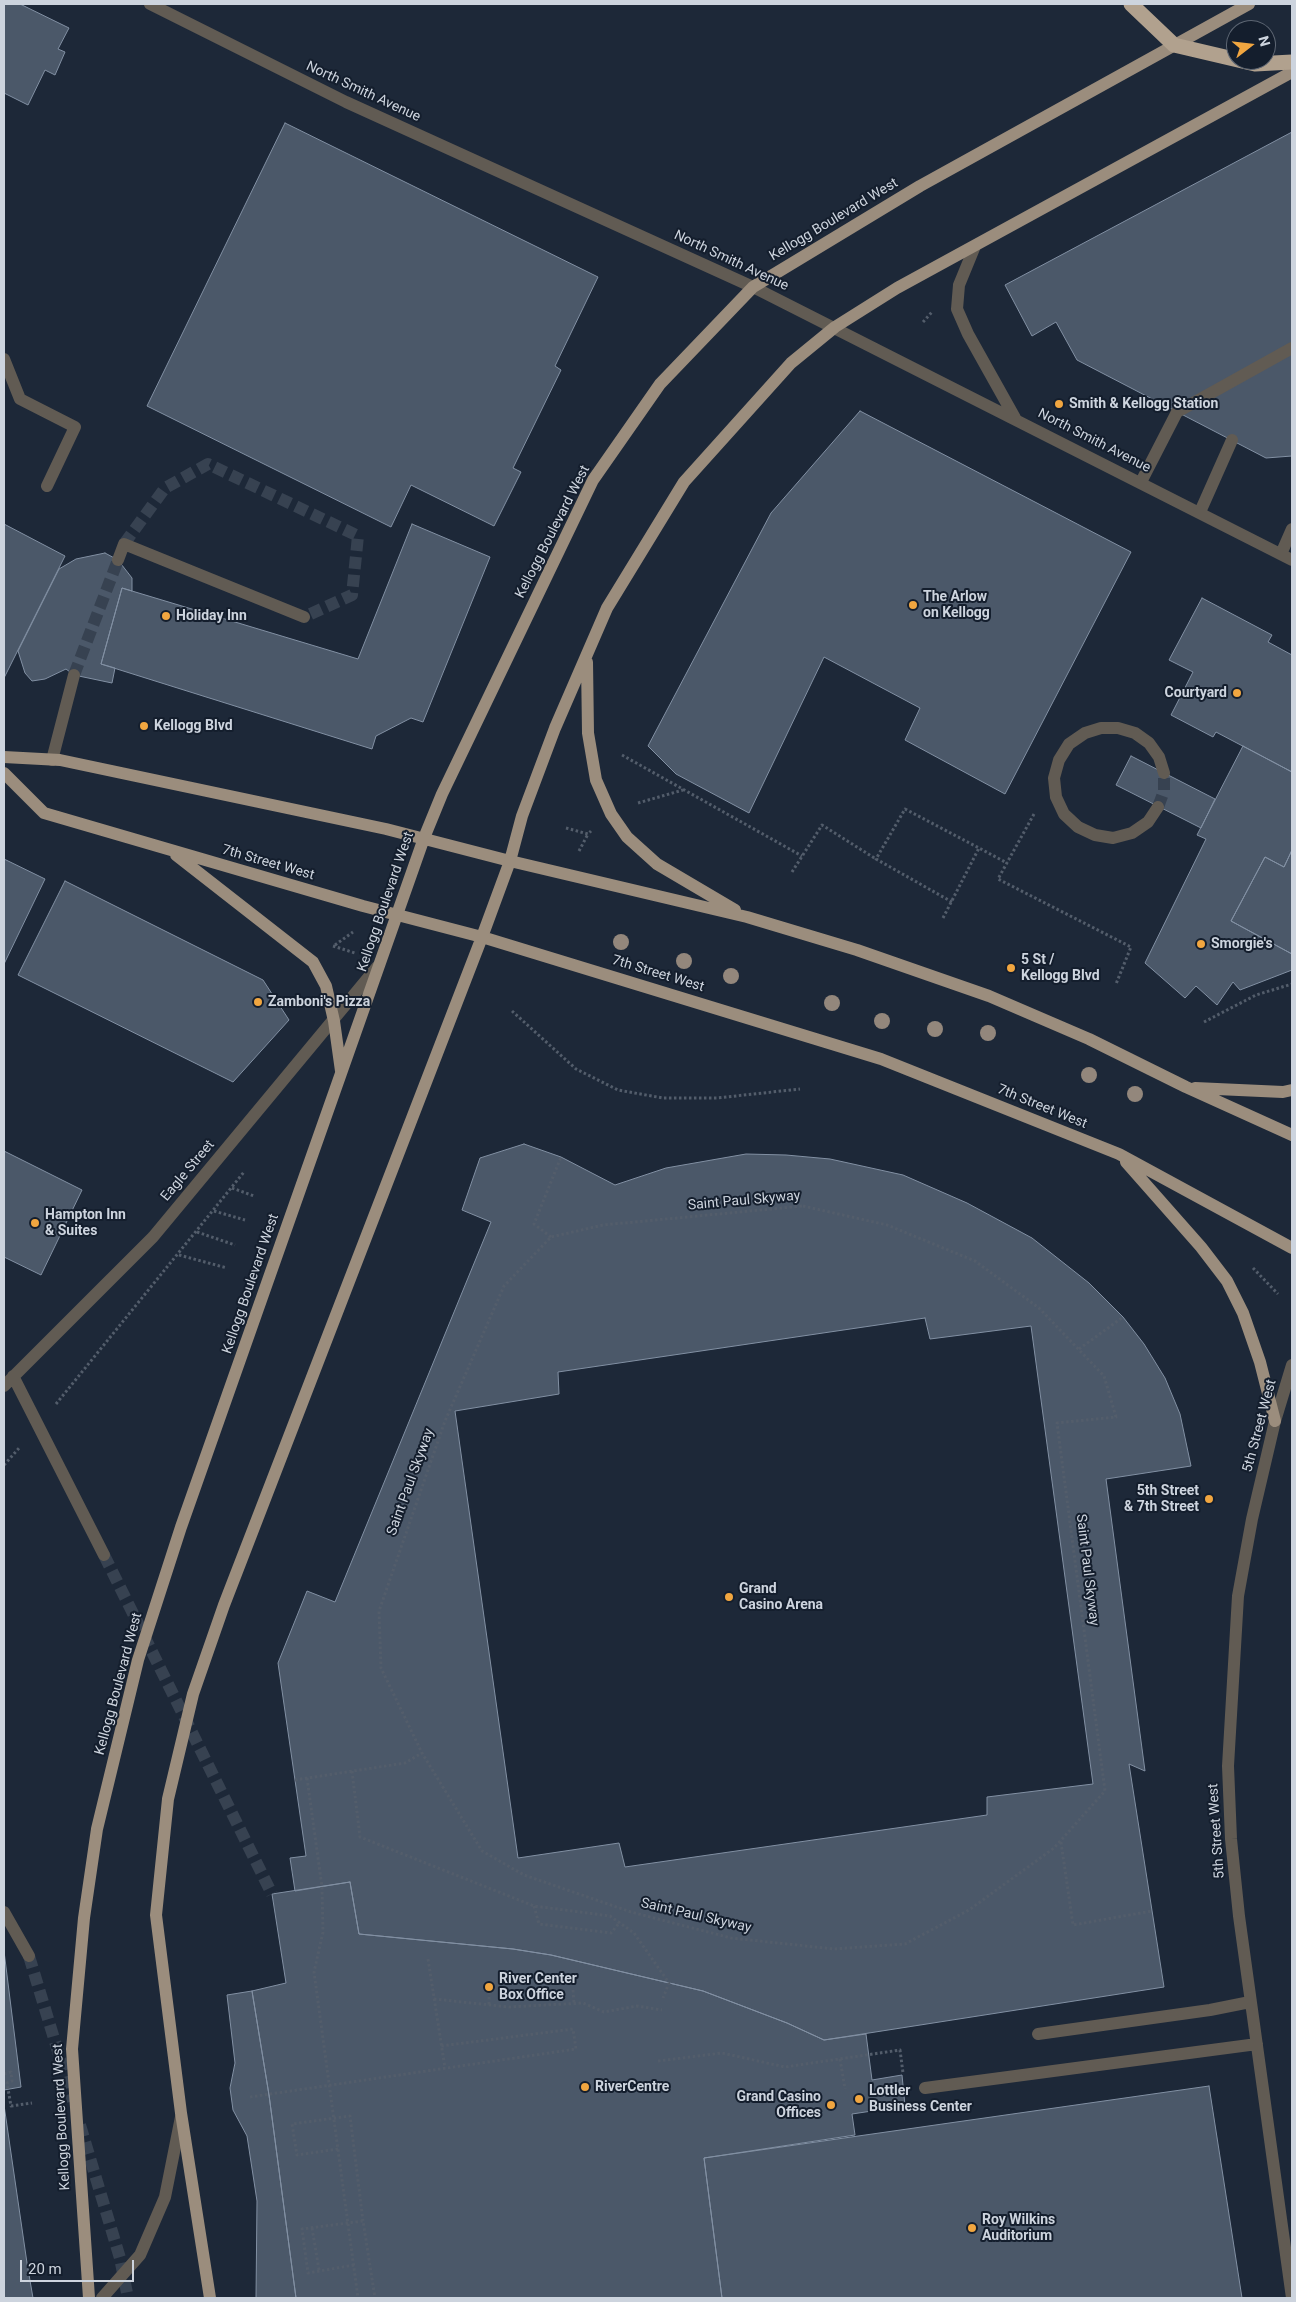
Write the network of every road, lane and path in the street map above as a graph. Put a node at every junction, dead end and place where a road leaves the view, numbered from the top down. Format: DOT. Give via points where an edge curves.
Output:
graph roads {
  1 [pos="150,4"];
  2 [pos="1132,4"];
  3 [pos="1249,4"];
  4 [pos="1174,46"];
  5 [pos="1292,62"];
  6 [pos="1292,72"];
  7 [pos="974,246"];
  8 [pos="753,287"];
  9 [pos="926,306"];
  10 [pos="932,311"];
  11 [pos="835,327"];
  12 [pos="1292,348"];
  13 [pos="4,359"];
  14 [pos="1015,418"];
  15 [pos="1232,440"];
  16 [pos="1141,482"];
  17 [pos="47,486"];
  18 [pos="1200,512"];
  19 [pos="1292,529"];
  20 [pos="1287,557"];
  21 [pos="118,560"];
  22 [pos="304,617"];
  23 [pos="587,656"];
  24 [pos="74,675"];
  25 [pos="622,755"];
  26 [pos="4,757"];
  27 [pos="52,760"];
  28 [pos="4,773"];
  29 [pos="1164,773"];
  30 [pos="1054,778"];
  31 [pos="684,790"];
  32 [pos="638,803"];
  33 [pos="1158,807"];
  34 [pos="566,828"];
  35 [pos="593,830"];
  36 [pos="588,834"];
  37 [pos="424,838"];
  38 [pos="978,848"];
  39 [pos="170,851"];
  40 [pos="578,854"];
  41 [pos="802,856"];
  42 [pos="876,859"];
  43 [pos="510,861"];
  44 [pos="1007,863"];
  45 [pos="792,872"];
  46 [pos="952,902"];
  47 [pos="398,915"];
  48 [pos="747,917"];
  49 [pos="944,918"];
  50 [pos="353,932"];
  51 [pos="482,938"];
  52 [pos="334,945"];
  53 [pos="327,951"];
  54 [pos="358,954"];
  55 [pos="380,963"];
  56 [pos="1116,984"];
  57 [pos="1292,984"];
  58 [pos="512,1011"];
  59 [pos="334,1021"];
  60 [pos="1204,1022"];
  61 [pos="341,1072"];
  62 [pos="1186,1087"];
  63 [pos="800,1089"];
  64 [pos="1292,1090"];
  65 [pos="1292,1135"];
  66 [pos="1119,1154"];
  67 [pos="561,1157"];
  68 [pos="249,1167"];
  69 [pos="232,1188"];
  70 [pos="254,1196"];
  71 [pos="214,1211"];
  72 [pos="245,1220"];
  73 [pos="197,1232"];
  74 [pos="551,1237"];
  75 [pos="235,1245"];
  76 [pos="1292,1248"];
  77 [pos="179,1255"];
  78 [pos="1258,1260"];
  79 [pos="227,1268"];
  80 [pos="1253,1268"];
  81 [pos="1246,1271"];
  82 [pos="1278,1294"];
  83 [pos="1123,1317"];
  84 [pos="1079,1349"];
  85 [pos="1292,1365"];
  86 [pos="14,1376"];
  87 [pos="4,1386"];
  88 [pos="1275,1421"];
  89 [pos="37,1427"];
  90 [pos="4,1465"];
  91 [pos="104,1555"];
  92 [pos="422,1753"];
  93 [pos="352,1771"];
  94 [pos="307,1778"];
  95 [pos="295,1780"];
  96 [pos="1060,1842"];
  97 [pos="534,1906"];
  98 [pos="1152,1911"];
  99 [pos="4,1912"];
  100 [pos="620,1922"];
  101 [pos="29,1956"];
  102 [pos="428,1959"];
  103 [pos="489,1987"];
  104 [pos="573,1990"];
  105 [pos="663,1998"];
  106 [pos="434,1999"];
  107 [pos="1250,2002"];
  108 [pos="574,2003"];
  109 [pos="489,2005"];
  110 [pos="662,2010"];
  111 [pos="1038,2034"];
  112 [pos="1256,2044"];
  113 [pos="441,2046"];
  114 [pos="868,2055"];
  115 [pos="840,2059"];
  116 [pos="658,2061"];
  117 [pos="445,2068"];
  118 [pos="4,2074"];
  119 [pos="5,2083"];
  120 [pos="329,2086"];
  121 [pos="925,2088"];
  122 [pos="845,2089"];
  123 [pos="250,2097"];
  124 [pos="32,2103"];
  125 [pos="181,2112"];
  126 [pos="338,2149"];
  127 [pos="364,2221"];
  128 [pos="312,2228"];
  129 [pos="354,2266"];
  130 [pos="319,2270"];
  131 [pos="89,2298"];
  132 [pos="102,2298"];
  133 [pos="210,2298"];
  134 [pos="358,2298"];
  135 [pos="375,2298"];
  136 [pos="1292,2298"];
  1 -- 8 [label="street, North Smith Avenue" via="346,102"];
  2 -- 4 [label="highway"];
  3 -- 4 [label="main road, Kellogg Boulevard West"];
  4 -- 5 [label="highway" via="1255,64"];
  4 -- 8 [label="main road, Kellogg Boulevard West" via="879,209"];
  6 -- 7 [label="main road"];
  7 -- 11 [label="main road"];
  7 -- 14 [label="street" via="959,285 957,309"];
  8 -- 11 [label="street, North Smith Avenue"];
  8 -- 37 [label="main road, Kellogg Boulevard West" via="660,384 593,480 442,794"];
  9 -- 10 [label="path"];
  11 -- 14 [label="street, North Smith Avenue"];
  11 -- 23 [label="main road" via="791,363 684,482 607,608"];
  12 -- 16 [label="street" via="1177,412"];
  13 -- 17 [label="street" via="20,399 75,427"];
  14 -- 16 [label="street, North Smith Avenue"];
  15 -- 18 [label="street"];
  16 -- 18 [label="street, North Smith Avenue"];
  18 -- 20 [label="street, North Smith Avenue"];
  19 -- 20 [label="street"];
  21 -- 22 [label="street" via="124,544"];
  23 -- 43 [label="main road" via="555,728 522,816"];
  23 -- 48 [label="main road" via="588,733 596,780 612,814 627,838 657,864"];
  24 -- 27 [label="street"];
  25 -- 31 [label="path"];
  26 -- 27 [label="main road"];
  27 -- 37 [label="main road"];
  28 -- 39 [label="main road, 7th Street West" via="44,813"];
  29 -- 30 [label="street" via="1159,757 1135,733 1101,728 1085,733 1069,744 1059,760"];
  30 -- 33 [label="street" via="1056,797 1064,814 1078,827 1095,835 1113,838 1132,833 1148,822"];
  30 -- 44 [label="path"];
  31 -- 32 [label="path"];
  31 -- 41 [label="path"];
  34 -- 36 [label="path"];
  35 -- 36 [label="path"];
  36 -- 40 [label="path"];
  37 -- 43 [label="main road"];
  37 -- 47 [label="main road, Kellogg Boulevard West"];
  38 -- 42 [label="path" via="905,809"];
  38 -- 44 [label="path"];
  38 -- 46 [label="path"];
  39 -- 47 [label="main road, 7th Street West"];
  39 -- 59 [label="main road" via="313,962 326,986"];
  41 -- 42 [label="path" via="822,825"];
  41 -- 45 [label="path"];
  42 -- 46 [label="path"];
  43 -- 48 [label="main road"];
  43 -- 51 [label="main road"];
  44 -- 56 [label="path" via="998,879 1132,947"];
  46 -- 49 [label="path"];
  47 -- 51 [label="main road, 7th Street West"];
  47 -- 55 [label="main road, Kellogg Boulevard West"];
  48 -- 62 [label="main road" via="857,950 989,996 1089,1039"];
  50 -- 52 [label="path"];
  51 -- 66 [label="main road, 7th Street West" via="881,1059"];
  51 -- 125 [label="main road" via="231,1586 193,1694 168,1799 156,1915"];
  52 -- 53 [label="path"];
  52 -- 54 [label="path"];
  55 -- 59 [label="street, Eagle Street"];
  55 -- 61 [label="main road, Kellogg Boulevard West"];
  57 -- 60 [label="path" via="1256,995"];
  58 -- 63 [label="path" via="576,1069 618,1090 663,1098 717,1098"];
  59 -- 61 [label="main road"];
  59 -- 86 [label="street, Eagle Street" via="153,1237"];
  61 -- 131 [label="main road, Kellogg Boulevard West" via="181,1527 138,1660 97,1829 84,1918 72,2049"];
  62 -- 64 [label="main road"];
  62 -- 65 [label="main road"];
  66 -- 76 [label="main road, 7th Street West"];
  66 -- 88 [label="main road" via="1227,1281 1260,1362"];
  67 -- 74 [label="path" via="534,1224"];
  68 -- 69 [label="path"];
  69 -- 70 [label="path"];
  69 -- 71 [label="path"];
  71 -- 72 [label="path"];
  71 -- 73 [label="path"];
  73 -- 75 [label="path"];
  73 -- 77 [label="path"];
  74 -- 84 [label="path, Saint Paul Skyway" via="603,1224 803,1206 887,1225 976,1261 1039,1308"];
  74 -- 92 [label="path, Saint Paul Skyway" via="504,1286 445,1421 379,1611 381,1668"];
  77 -- 79 [label="path"];
  77 -- 89 [label="path"];
  78 -- 80 [label="path"];
  80 -- 81 [label="path"];
  80 -- 82 [label="path"];
  83 -- 84 [label="path"];
  84 -- 96 [label="path, Saint Paul Skyway" via="1104,1376 1116,1417 1057,1423 1104,1791"];
  85 -- 88 [label="street, 5th Street West"];
  86 -- 87 [label="street, Eagle Street"];
  86 -- 89 [label="street"];
  88 -- 107 [label="street, 5th Street West" via="1238,1596 1231,1686 1228,1766 1231,1839"];
  89 -- 90 [label="path"];
  89 -- 91 [label="street"];
  92 -- 93 [label="path" via="405,1764"];
  92 -- 96 [label="path, Saint Paul Skyway" via="482,1851 524,1875 631,1912 731,1938 834,1949 905,1944 969,1910"];
  93 -- 94 [label="path"];
  93 -- 97 [label="path, Saint Paul Skyway" via="360,1837"];
  94 -- 95 [label="path"];
  94 -- 120 [label="path" via="322,1887 324,1932 314,1972"];
  96 -- 98 [label="path" via="1073,1925"];
  97 -- 100 [label="path, Saint Paul Skyway" via="610,1916"];
  97 -- 100 [label="path" via="539,1924 611,1933"];
  99 -- 101 [label="street"];
  100 -- 105 [label="path, Saint Paul Skyway" via="634,1933 669,1983"];
  102 -- 106 [label="path"];
  103 -- 109 [label="path"];
  104 -- 108 [label="path"];
  106 -- 109 [label="path"];
  106 -- 113 [label="path"];
  107 -- 111 [label="street"];
  107 -- 112 [label="street, 5th Street West"];
  108 -- 109 [label="path"];
  108 -- 110 [label="path" via="584,2003 604,2012 637,2006"];
  112 -- 121 [label="street"];
  112 -- 136 [label="street, 5th Street West"];
  113 -- 117 [label="path"];
  113 -- 117 [label="path" via="573,2029 576,2049"];
  114 -- 115 [label="path"];
  115 -- 116 [label="path" via="785,2067 722,2053"];
  115 -- 122 [label="path"];
  117 -- 120 [label="path"];
  118 -- 119 [label="path" via="11,2072 12,2081"];
  119 -- 124 [label="path" via="11,2106"];
  120 -- 123 [label="path"];
  120 -- 126 [label="path"];
  125 -- 132 [label="street" via="165,2197 140,2255"];
  125 -- 133 [label="main road"];
  126 -- 127 [label="path" via="297,2156 292,2124 350,2116"];
  126 -- 129 [label="path"];
  127 -- 128 [label="path"];
  127 -- 135 [label="path"];
  128 -- 130 [label="path"];
  128 -- 130 [label="path" via="302,2229 308,2273"];
  129 -- 130 [label="path"];
  129 -- 134 [label="path"];
}
